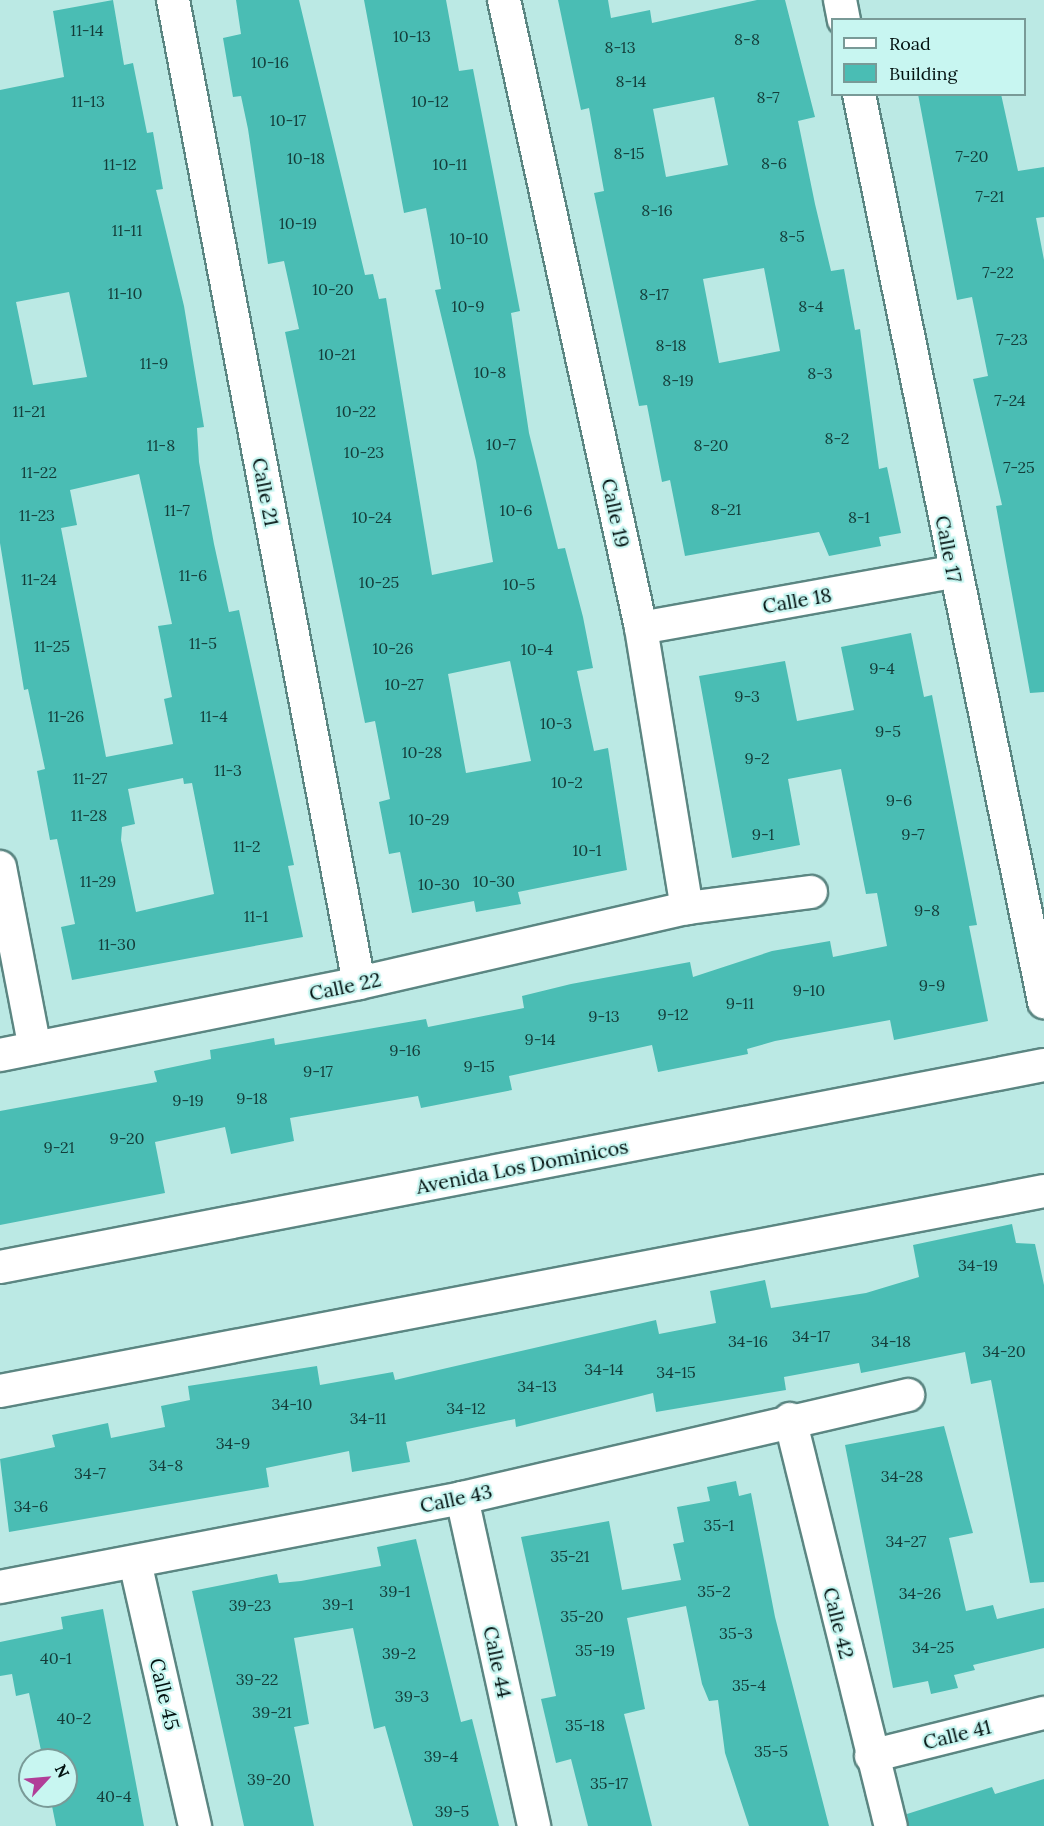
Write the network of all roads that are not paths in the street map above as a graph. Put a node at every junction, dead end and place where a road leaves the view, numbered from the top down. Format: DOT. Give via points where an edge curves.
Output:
graph roads {
  1 [pos="173,0"];
  2 [pos="504,0"];
  3 [pos="840,0"];
  4 [pos="844,18"];
  5 [pos="859,96"];
  6 [pos="953,572"];
  7 [pos="641,628"];
  8 [pos="0,867"];
  9 [pos="811,892"];
  10 [pos="687,908"];
  11 [pos="359,983"];
  12 [pos="1044,1002"];
  13 [pos="34,1048"];
  14 [pos="0,1055"];
  15 [pos="1044,1065"];
  16 [pos="1044,1191"];
  17 [pos="0,1267"];
  18 [pos="0,1391"];
  19 [pos="908,1395"];
  20 [pos="790,1419"];
  21 [pos="462,1498"];
  22 [pos="135,1562"];
  23 [pos="0,1587"];
  24 [pos="1044,1713"];
  25 [pos="871,1756"];
  26 [pos="195,1826"];
  27 [pos="534,1826"];
  28 [pos="891,1826"];
  1 -- 11 [label="street, Calle 21"];
  2 -- 7 [label="street, Calle 19"];
  3 -- 4 [label="street"];
  5 -- 6 [label="street, Calle 17"];
  6 -- 7 [label="street, Calle 18"];
  6 -- 12 [label="street, Calle 17"];
  7 -- 10 [label="street, Calle 19"];
  8 -- 13 [label="street"];
  9 -- 10 [label="street"];
  10 -- 11 [label="street, Calle 22"];
  11 -- 13 [label="street, Calle 22"];
  13 -- 14 [label="street, Calle 22"];
  15 -- 17 [label="street, Avenida Los Dominicos"];
  16 -- 18 [label="street"];
  19 -- 20 [label="street, Calle 43"];
  20 -- 21 [label="street, Calle 43"];
  20 -- 25 [label="street, Calle 42"];
  21 -- 22 [label="street, Calle 43"];
  21 -- 27 [label="street, Calle 44"];
  22 -- 23 [label="street, Calle 43"];
  22 -- 26 [label="street, Calle 45"];
  24 -- 25 [label="street, Calle 41"];
  25 -- 28 [label="street, Calle 42"];
}
